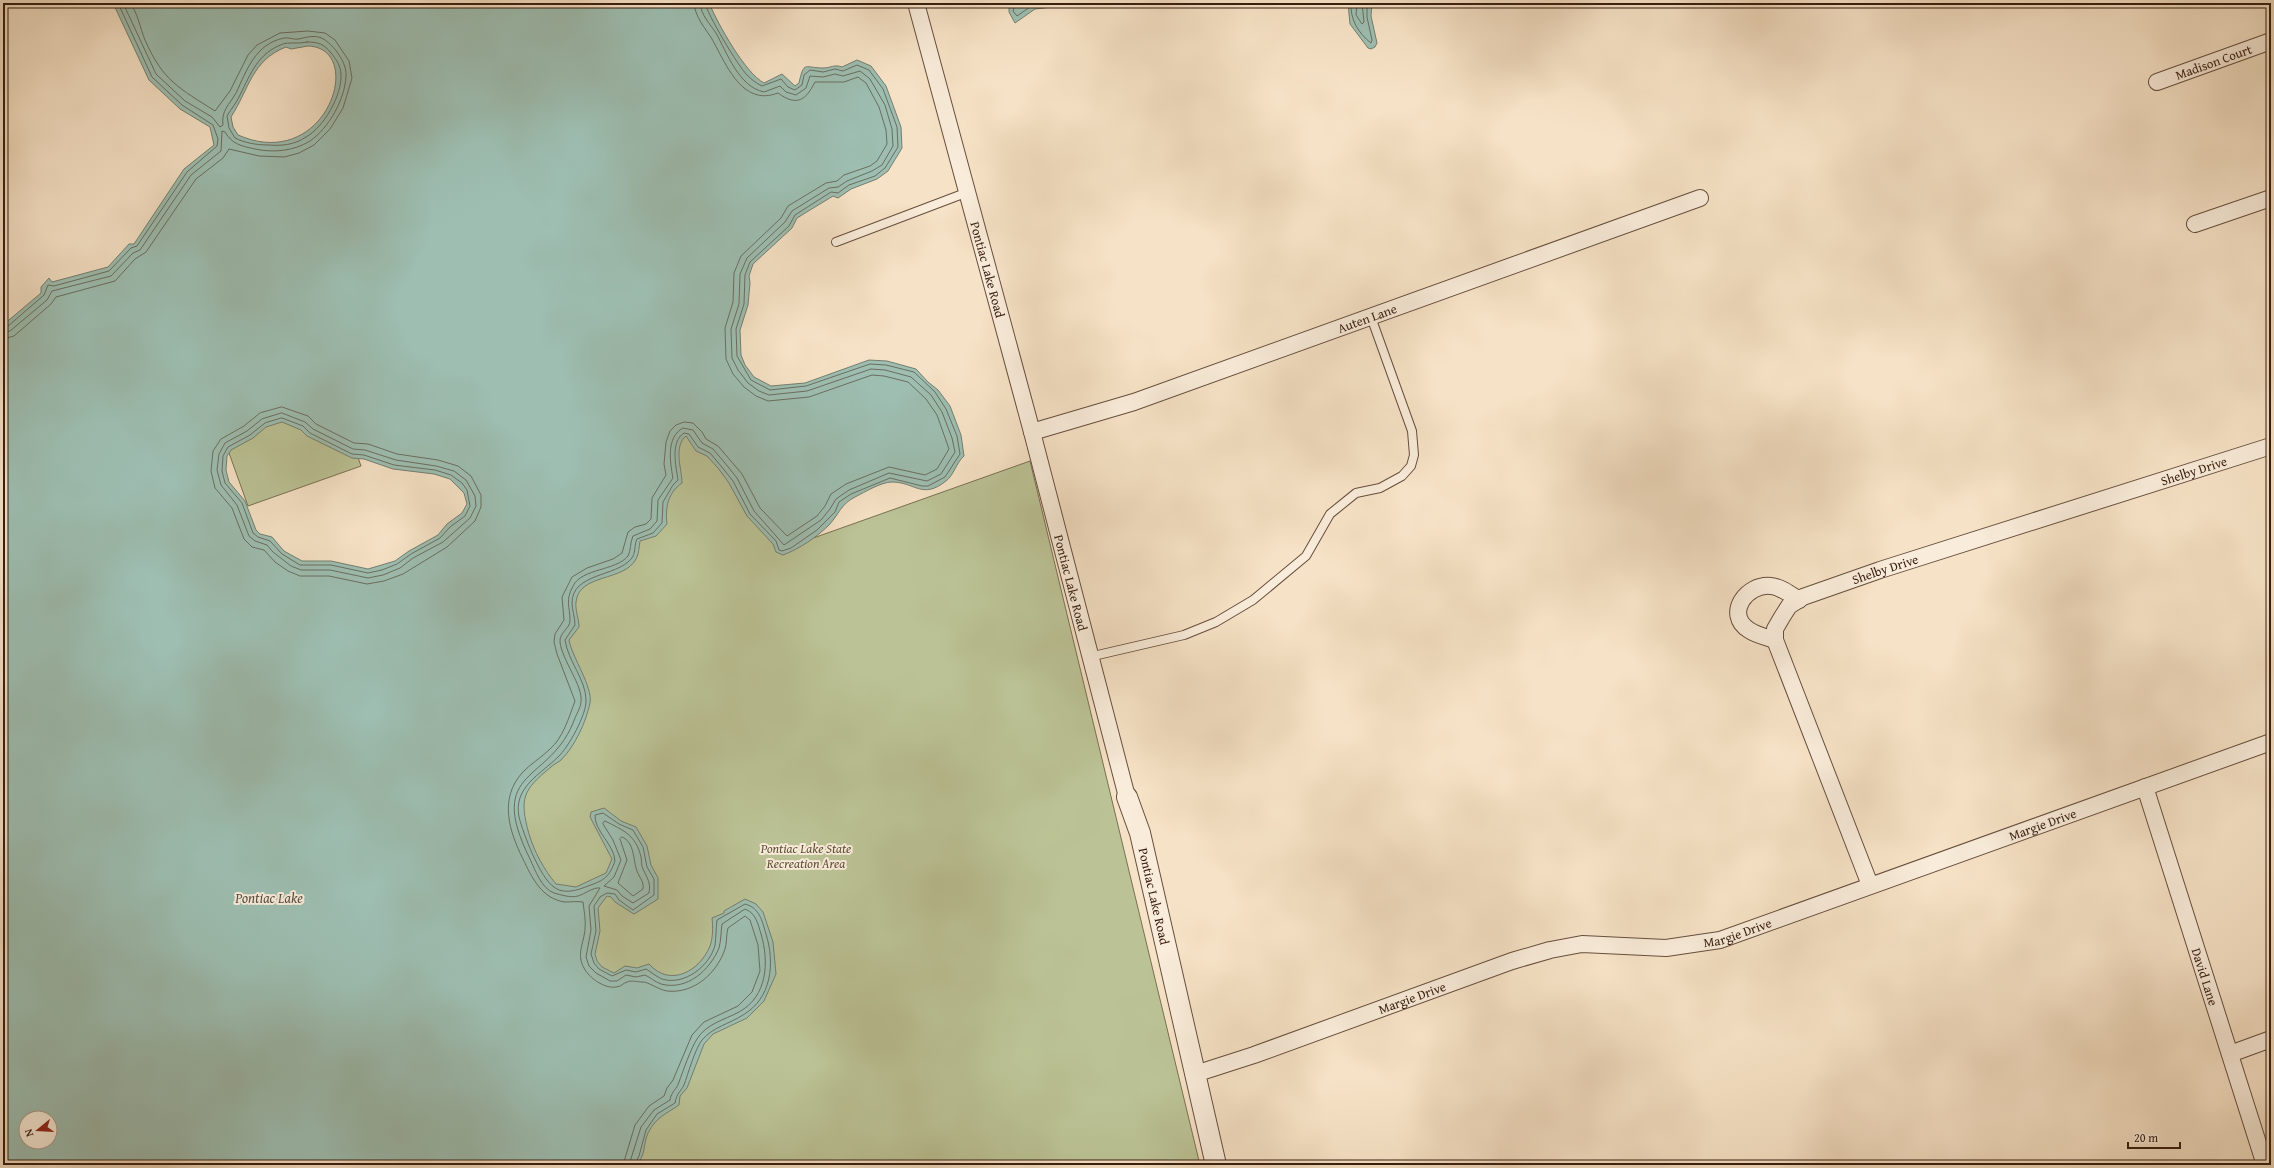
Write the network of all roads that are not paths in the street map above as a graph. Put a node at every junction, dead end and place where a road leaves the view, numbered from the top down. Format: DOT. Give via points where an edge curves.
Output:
graph roads {
  1 [pos="916,3"];
  2 [pos="2271,41"];
  3 [pos="2157,82"];
  4 [pos="968,192"];
  5 [pos="1700,198"];
  6 [pos="2271,198"];
  7 [pos="2195,224"];
  8 [pos="836,242"];
  9 [pos="1371,317"];
  10 [pos="1032,432"];
  11 [pos="2271,446"];
  12 [pos="1798,600"];
  13 [pos="1775,640"];
  14 [pos="1089,657"];
  15 [pos="2271,742"];
  16 [pos="2145,788"];
  17 [pos="1127,796"];
  18 [pos="1870,885"];
  19 [pos="2271,1039"];
  20 [pos="2230,1054"];
  21 [pos="1195,1074"];
  22 [pos="1216,1165"];
  23 [pos="2265,1165"];
  1 -- 4 [label="street, Pontiac Lake Road"];
  2 -- 3 [label="street, Madison Court"];
  4 -- 8 [label="lane"];
  4 -- 10 [label="street, Pontiac Lake Road"];
  5 -- 9 [label="street, Auten Lane"];
  6 -- 7 [label="street"];
  9 -- 10 [label="street, Auten Lane" via="1134,402"];
  9 -- 14 [label="lane" via="1412,431 1414,455 1411,466 1402,476 1380,488 1356,493 1330,514 1306,556 1253,600 1216,622 1184,634"];
  10 -- 14 [label="street, Pontiac Lake Road"];
  11 -- 12 [label="street, Shelby Drive" via="1880,570"];
  12 -- 13 [label="street, Shelby Drive" via="1789,606 1775,629"];
  12 -- 13 [label="street" via="1784,590 1770,586 1759,587 1744,595 1738,610 1739,618 1747,629"];
  13 -- 18 [label="street"];
  14 -- 17 [label="street, Pontiac Lake Road"];
  15 -- 16 [label="street, Margie Drive"];
  16 -- 18 [label="street, Margie Drive"];
  16 -- 20 [label="street, David Lane"];
  17 -- 21 [label="street, Pontiac Lake Road" via="1140,833"];
  18 -- 21 [label="street, Margie Drive" via="1720,940 1701,944 1646,948 1582,944 1550,950 1512,961"];
  19 -- 20 [label="street"];
  20 -- 23 [label="street, David Lane"];
  21 -- 22 [label="street, Pontiac Lake Road"];
}
